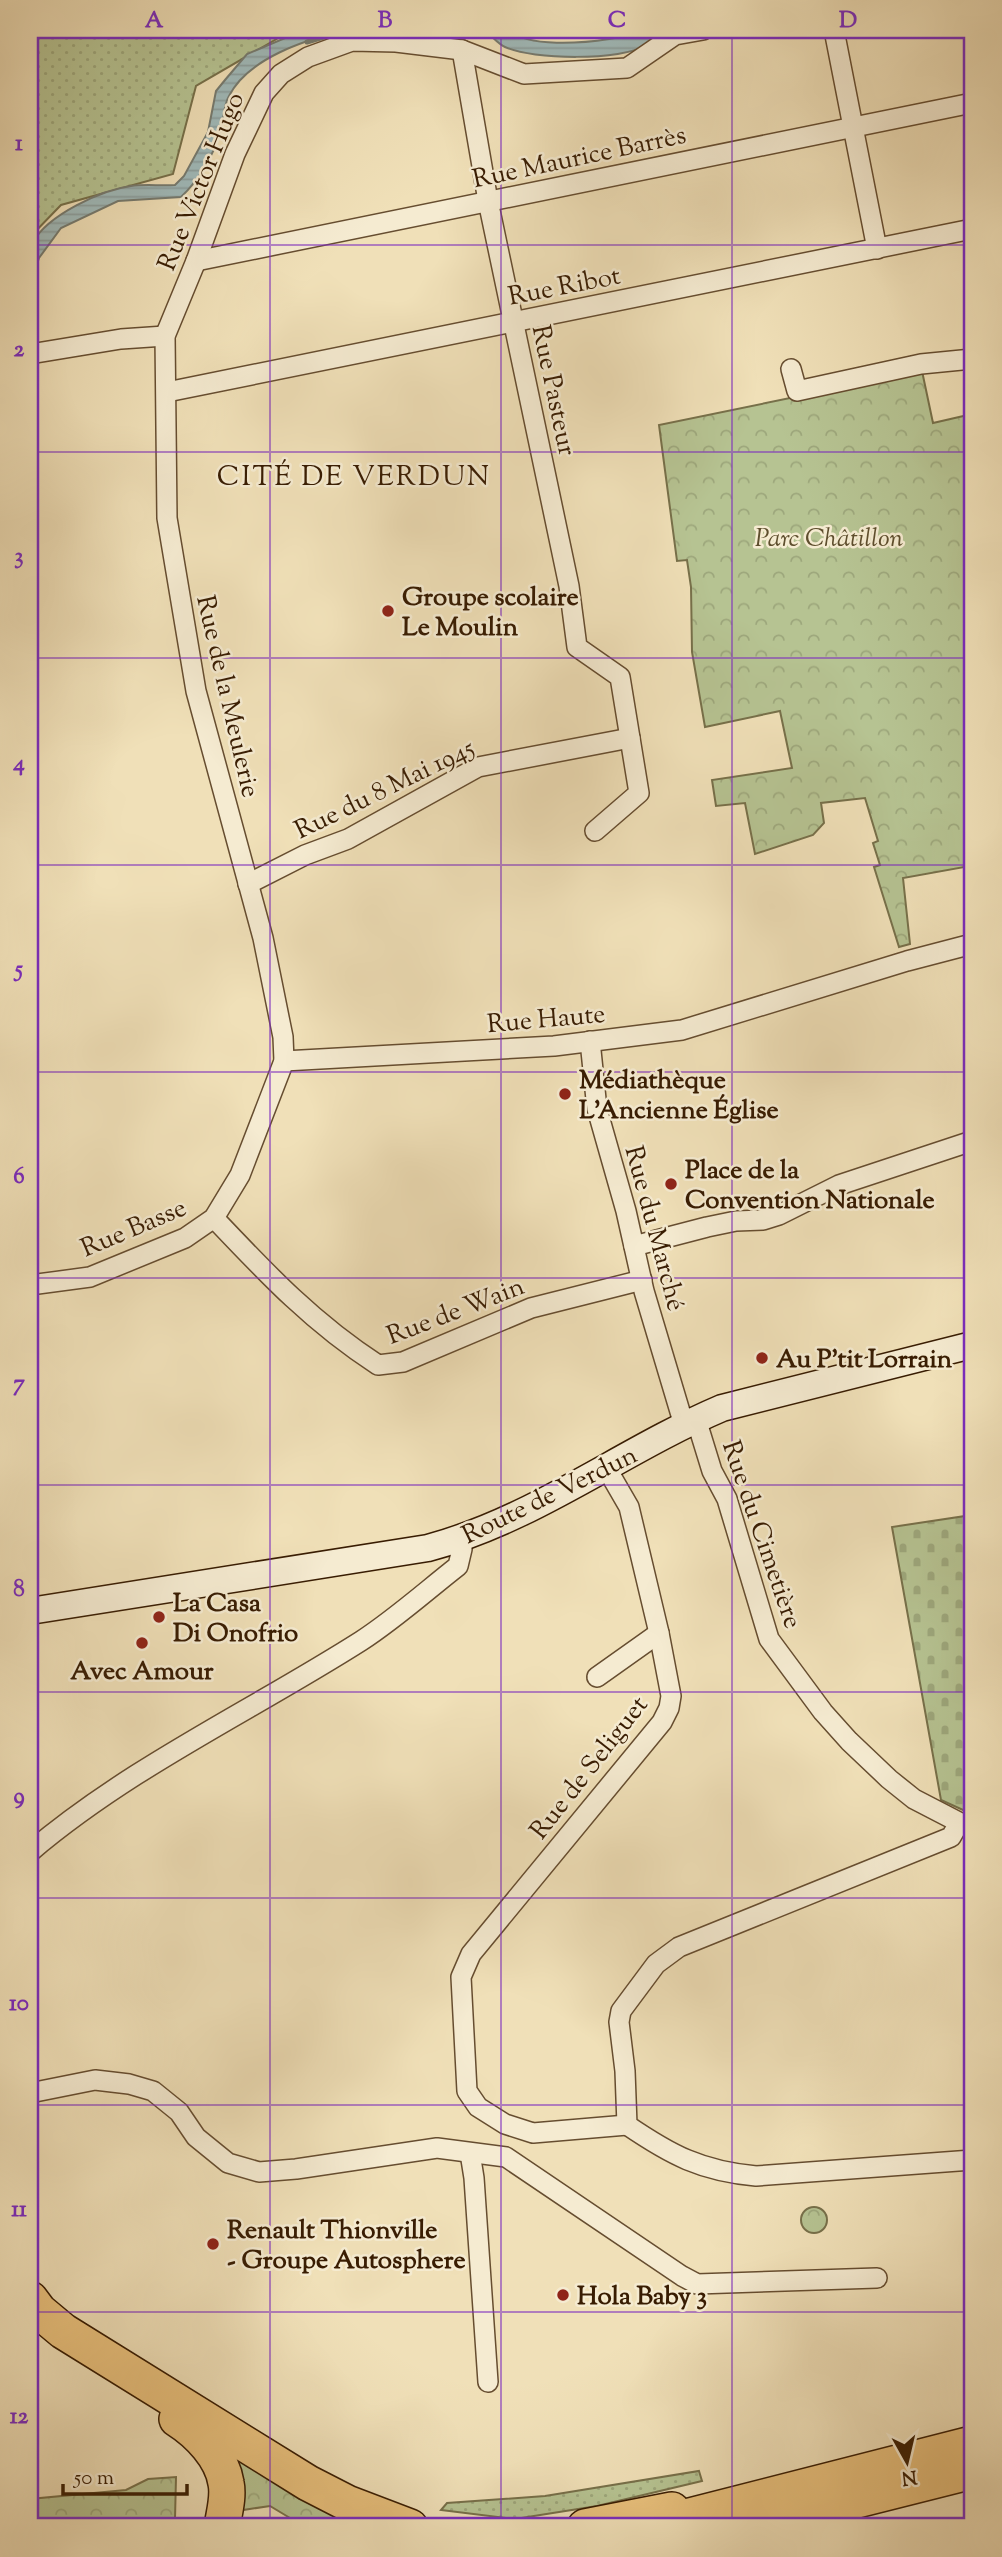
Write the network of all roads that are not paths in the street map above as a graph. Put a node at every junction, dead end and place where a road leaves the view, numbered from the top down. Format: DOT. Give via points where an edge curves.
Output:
graph roads {
  1 [pos="703,30"];
  2 [pos="834,30"];
  3 [pos="462,50"];
  4 [pos="972,103"];
  5 [pos="854,127"];
  6 [pos="488,201"];
  7 [pos="972,229"];
  8 [pos="877,248"];
  9 [pos="196,261"];
  10 [pos="514,322"];
  11 [pos="165,336"];
  12 [pos="30,354"];
  13 [pos="972,359"];
  14 [pos="791,369"];
  15 [pos="167,392"];
  16 [pos="630,738"];
  17 [pos="595,831"];
  18 [pos="248,884"];
  19 [pos="972,944"];
  20 [pos="590,1041"];
  21 [pos="284,1061"];
  22 [pos="972,1141"];
  23 [pos="214,1218"];
  24 [pos="634,1246"];
  25 [pos="642,1280"];
  26 [pos="30,1285"];
  27 [pos="972,1345"];
  28 [pos="690,1422"];
  29 [pos="607,1469"];
  30 [pos="459,1540"];
  31 [pos="30,1611"];
  32 [pos="659,1633"];
  33 [pos="597,1677"];
  34 [pos="965,1826"];
  35 [pos="30,1852"];
  36 [pos="30,2093"];
  37 [pos="627,2124"];
  38 [pos="470,2153"];
  39 [pos="972,2160"];
  40 [pos="877,2278"];
  41 [pos="30,2299"];
  42 [pos="30,2332"];
  43 [pos="488,2382"];
  44 [pos="972,2444"];
  45 [pos="972,2471"];
  46 [pos="773,2495"];
  47 [pos="222,2527"];
  48 [pos="410,2527"];
  49 [pos="585,2527"];
  50 [pos="647,2527"];
  51 [pos="750,2527"];
  1 -- 3 [label="street, Rue Victor Hugo" via="675,35 627,68 524,74"];
  2 -- 5 [label="street"];
  3 -- 6 [label="street, Rue Pasteur"];
  3 -- 9 [label="street, Rue Victor Hugo" via="352,41 308,57 281,74 264,93 236,154"];
  4 -- 5 [label="street, Rue Maurice Barrès"];
  5 -- 6 [label="street, Rue Maurice Barrès"];
  5 -- 8 [label="street"];
  6 -- 9 [label="street, Rue Maurice Barrès"];
  6 -- 10 [label="street, Rue Pasteur"];
  7 -- 8 [label="street, Rue Ribot"];
  8 -- 10 [label="street, Rue Ribot"];
  9 -- 11 [label="street, Rue Victor Hugo"];
  10 -- 15 [label="street, Rue Ribot"];
  10 -- 16 [label="street, Rue Pasteur" via="569,586 577,648 620,677"];
  11 -- 12 [label="street"];
  11 -- 15 [label="street, Rue de la Meulerie"];
  13 -- 14 [label="street" via="797,391"];
  15 -- 18 [label="street, Rue de la Meulerie" via="167,517 177,590 196,691"];
  16 -- 17 [label="street" via="639,793"];
  16 -- 18 [label="street, Rue du 8 Mai 1945" via="478,767 348,839"];
  18 -- 21 [label="street, Rue de la Meulerie" via="268,960"];
  19 -- 20 [label="street, Rue Haute" via="682,1030"];
  20 -- 21 [label="street, Rue Haute"];
  20 -- 24 [label="street, Rue du Marché" via="597,1109"];
  21 -- 23 [label="street" via="240,1175"];
  22 -- 24 [label="street" via="839,1185 763,1220 736,1221"];
  23 -- 25 [label="street, Rue de Wain" via="295,1302 378,1365 403,1362 531,1308"];
  23 -- 26 [label="street, Rue Basse" via="185,1238 90,1277"];
  24 -- 25 [label="street, Rue du Marché"];
  25 -- 28 [label="street, Rue du Marché"];
  27 -- 28 [label="main road, Route de Verdun" via="722,1408"];
  28 -- 29 [label="main road, Route de Verdun"];
  28 -- 34 [label="street, Rue du Cimetière" via="727,1499 769,1639 849,1741 906,1792"];
  29 -- 30 [label="main road, Route de Verdun"];
  29 -- 32 [label="street, Rue de Seliguet" via="629,1507"];
  30 -- 31 [label="main road, Route de Verdun"];
  30 -- 35 [label="street" via="458,1566 363,1639 135,1776"];
  32 -- 33 [label="street"];
  32 -- 37 [label="street, Rue de Seliguet" via="671,1696 662,1722 465,1964 461,1977 465,2077 467,2091 478,2107 505,2124 533,2133"];
  34 -- 37 [label="street" via="951,1837 771,1909 668,1954 656,1964 625,2003 619,2022"];
  36 -- 38 [label="street" via="95,2080 153,2091 228,2163 259,2172 437,2148"];
  37 -- 39 [label="street" via="690,2163 728,2174 756,2176"];
  38 -- 40 [label="street" via="506,2157 697,2284"];
  38 -- 43 [label="street"];
  41 -- 48 [label="highway" via="63,2331 288,2471 347,2503"];
  42 -- 47 [label="highway" via="84,2360 202,2439 226,2482"];
  44 -- 46 [label="highway"];
  45 -- 51 [label="highway"];
  46 -- 49 [label="highway"];
  46 -- 50 [label="highway"];
}
